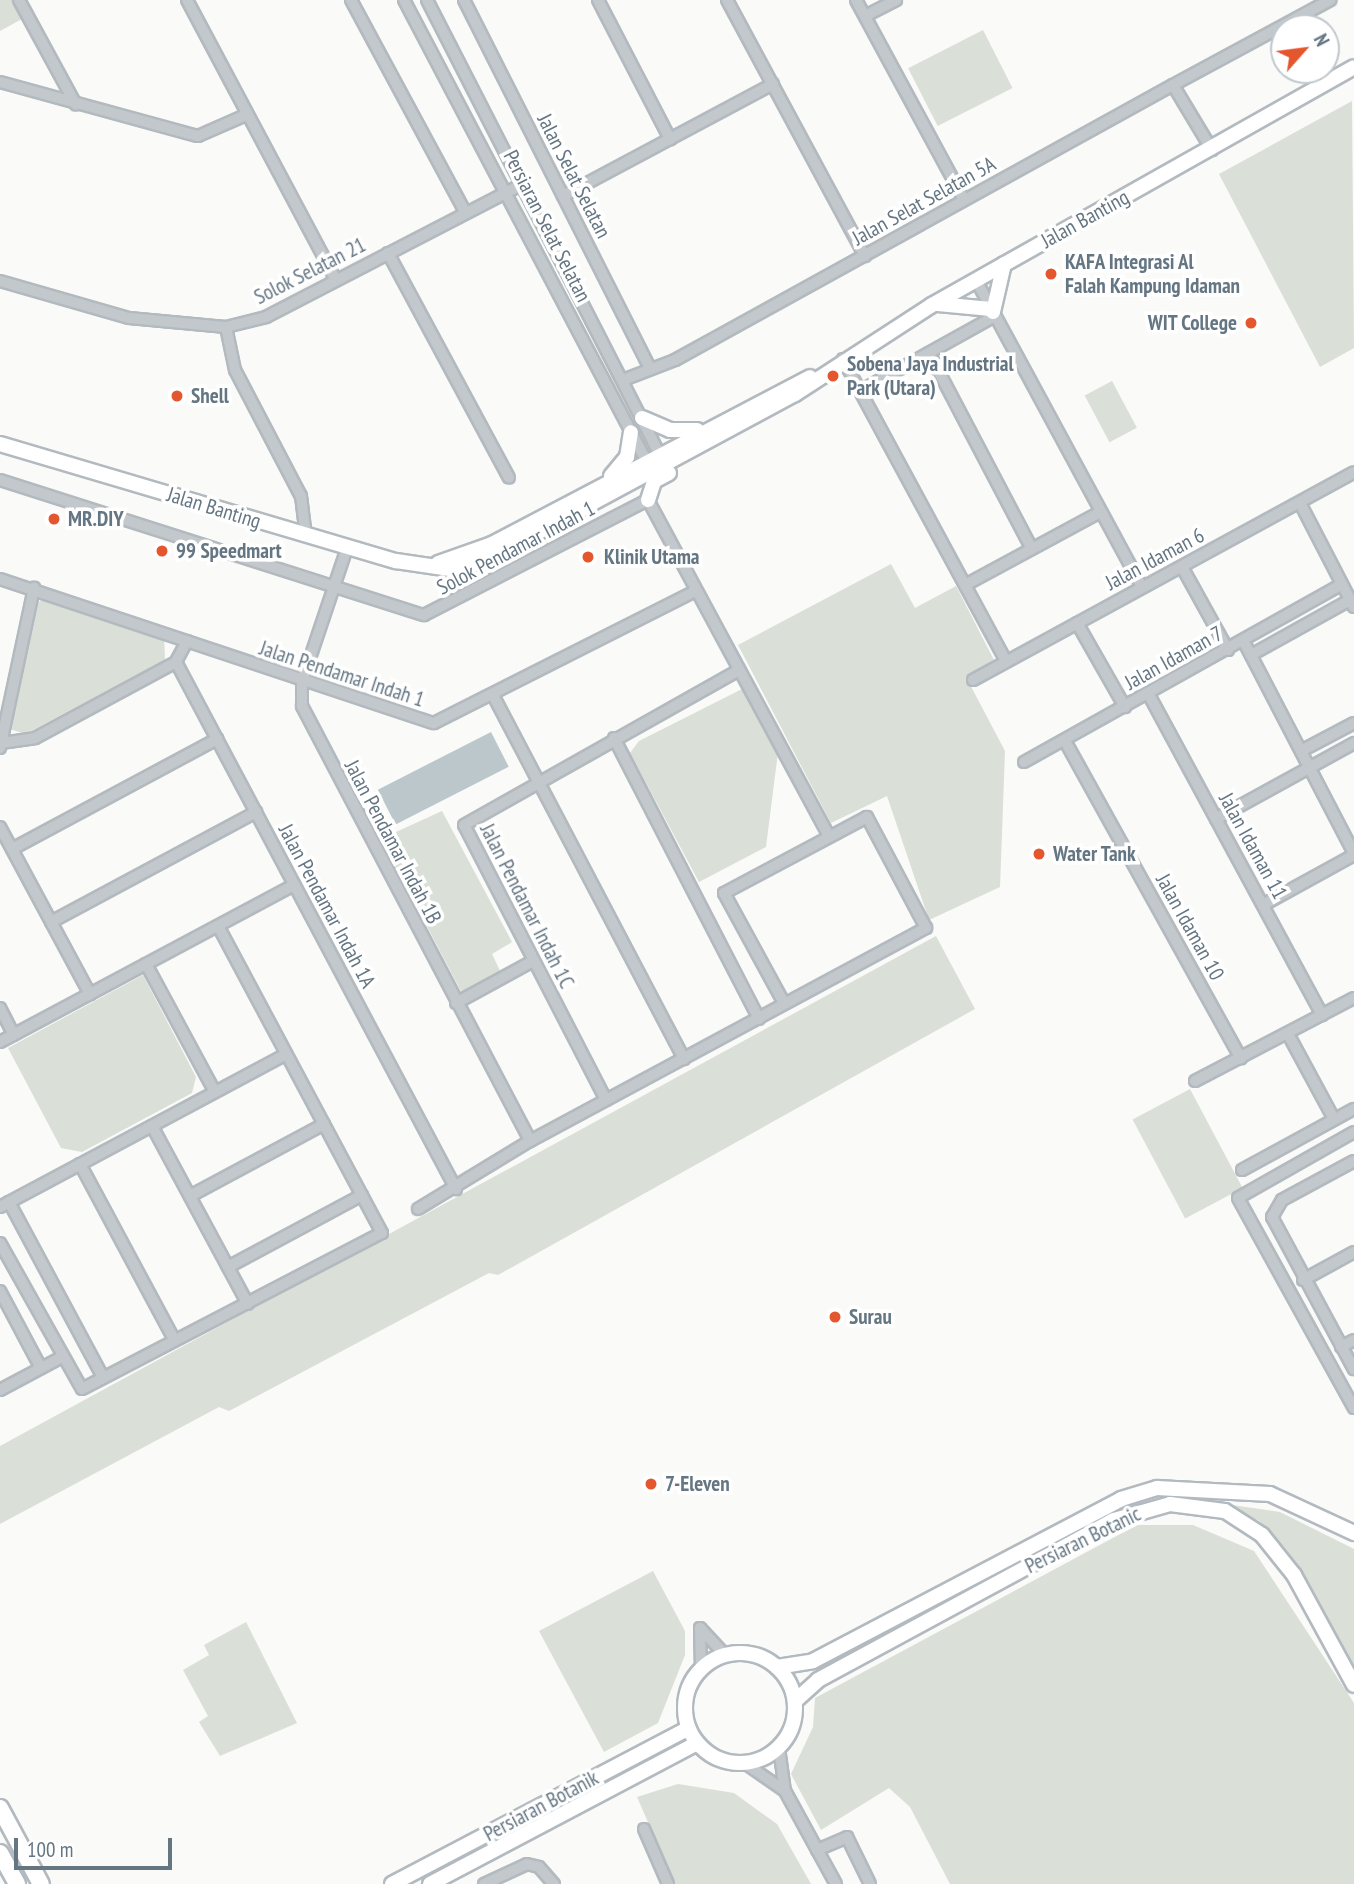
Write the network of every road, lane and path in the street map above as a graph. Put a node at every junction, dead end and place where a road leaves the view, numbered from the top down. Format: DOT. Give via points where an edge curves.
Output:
graph roads {
  1 [pos="19,0"];
  2 [pos="187,0"];
  3 [pos="351,0"];
  4 [pos="404,0"];
  5 [pos="427,0"];
  6 [pos="464,0"];
  7 [pos="598,0"];
  8 [pos="727,0"];
  9 [pos="856,0"];
  10 [pos="896,0"];
  11 [pos="1330,0"];
  12 [pos="865,16"];
  13 [pos="1354,68"];
  14 [pos="0,82"];
  15 [pos="773,84"];
  16 [pos="1173,85"];
  17 [pos="76,105"];
  18 [pos="246,115"];
  19 [pos="670,139"];
  20 [pos="1212,150"];
  21 [pos="523,184"];
  22 [pos="508,191"];
  23 [pos="563,197"];
  24 [pos="964,201"];
  25 [pos="466,212"];
  26 [pos="388,253"];
  27 [pos="864,257"];
  28 [pos="1004,264"];
  29 [pos="336,280"];
  30 [pos="976,280"];
  31 [pos="0,281"];
  32 [pos="932,305"];
  33 [pos="993,312"];
  34 [pos="226,327"];
  35 [pos="929,353"];
  36 [pos="843,359"];
  37 [pos="650,369"];
  38 [pos="623,380"];
  39 [pos="860,391"];
  40 [pos="642,418"];
  41 [pos="631,432"];
  42 [pos="704,436"];
  43 [pos="0,444"];
  44 [pos="656,463"];
  45 [pos="1354,472"];
  46 [pos="509,478"];
  47 [pos="0,480"];
  48 [pos="603,484"];
  49 [pos="648,500"];
  50 [pos="1300,503"];
  51 [pos="1100,512"];
  52 [pos="306,535"];
  53 [pos="347,548"];
  54 [pos="1032,549"];
  55 [pos="429,565"];
  56 [pos="1182,567"];
  57 [pos="0,579"];
  58 [pos="967,584"];
  59 [pos="1342,584"];
  60 [pos="334,586"];
  61 [pos="1142,587"];
  62 [pos="34,588"];
  63 [pos="695,592"];
  64 [pos="1352,603"];
  65 [pos="1077,624"];
  66 [pos="187,641"];
  67 [pos="1244,642"];
  68 [pos="1228,650"];
  69 [pos="1251,654"];
  70 [pos="1006,661"];
  71 [pos="176,662"];
  72 [pos="739,670"];
  73 [pos="973,680"];
  74 [pos="302,682"];
  75 [pos="1149,695"];
  76 [pos="494,697"];
  77 [pos="1125,707"];
  78 [pos="1354,723"];
  79 [pos="614,738"];
  80 [pos="217,739"];
  81 [pos="1065,741"];
  82 [pos="1354,743"];
  83 [pos="1,746"];
  84 [pos="1301,751"];
  85 [pos="1024,762"];
  86 [pos="1309,768"];
  87 [pos="539,779"];
  88 [pos="256,812"];
  89 [pos="1216,819"];
  90 [pos="0,827"];
  91 [pos="829,836"];
  92 [pos="12,849"];
  93 [pos="1354,854"];
  94 [pos="294,885"];
  95 [pos="1263,905"];
  96 [pos="51,922"];
  97 [pos="218,926"];
  98 [pos="533,961"];
  99 [pos="146,964"];
  100 [pos="90,994"];
  101 [pos="1354,998"];
  102 [pos="456,1003"];
  103 [pos="784,1003"];
  104 [pos="0,1008"];
  105 [pos="1322,1015"];
  106 [pos="760,1019"];
  107 [pos="1288,1034"];
  108 [pos="14,1035"];
  109 [pos="0,1042"];
  110 [pos="286,1054"];
  111 [pos="684,1059"];
  112 [pos="1241,1059"];
  113 [pos="1195,1081"];
  114 [pos="215,1092"];
  115 [pos="606,1100"];
  116 [pos="1354,1109"];
  117 [pos="1334,1119"];
  118 [pos="324,1124"];
  119 [pos="152,1126"];
  120 [pos="1354,1132"];
  121 [pos="530,1141"];
  122 [pos="1354,1161"];
  123 [pos="80,1164"];
  124 [pos="1242,1170"];
  125 [pos="456,1188"];
  126 [pos="362,1195"];
  127 [pos="190,1196"];
  128 [pos="5,1205"];
  129 [pos="418,1209"];
  130 [pos="0,1242"];
  131 [pos="1354,1252"];
  132 [pos="228,1267"];
  133 [pos="1303,1280"];
  134 [pos="0,1291"];
  135 [pos="248,1304"];
  136 [pos="174,1339"];
  137 [pos="1354,1340"];
  138 [pos="1341,1347"];
  139 [pos="61,1357"];
  140 [pos="41,1368"];
  141 [pos="1354,1369"];
  142 [pos="103,1377"];
  143 [pos="0,1390"];
  144 [pos="1354,1408"];
  145 [pos="1354,1533"];
  146 [pos="724,1655"];
  147 [pos="777,1667"];
  148 [pos="701,1669"];
  149 [pos="1354,1685"];
  150 [pos="795,1701"];
  151 [pos="689,1728"];
  152 [pos="697,1743"];
  153 [pos="779,1748"];
  154 [pos="746,1764"];
  155 [pos="785,1791"];
  156 [pos="0,1808"];
  157 [pos="643,1829"];
  158 [pos="817,1850"];
  159 [pos="0,1853"];
  160 [pos="552,1880"];
  161 [pos="17,1884"];
  162 [pos="41,1884"];
  163 [pos="392,1884"];
  164 [pos="430,1884"];
  165 [pos="484,1884"];
  166 [pos="668,1884"];
  167 [pos="836,1884"];
  168 [pos="870,1884"];
  1 -- 17 [label="street"];
  2 -- 18 [label="street"];
  3 -- 25 [label="street"];
  4 -- 22 [label="street, Persiaran Selat Selatan"];
  5 -- 21 [label="street, Persiaran Selat Selatan"];
  6 -- 23 [label="street, Jalan Selat Selatan"];
  7 -- 19 [label="street"];
  8 -- 15 [label="street"];
  9 -- 12 [label="street"];
  10 -- 12 [label="street"];
  11 -- 16 [label="street, Jalan Selat Selatan 5A"];
  12 -- 24 [label="street"];
  13 -- 20 [label="main road, Jalan Banting"];
  14 -- 17 [label="street"];
  15 -- 19 [label="street"];
  15 -- 27 [label="street"];
  16 -- 20 [label="street"];
  16 -- 24 [label="street, Jalan Selat Selatan 5A"];
  17 -- 18 [label="street" via="198,135"];
  18 -- 29 [label="street"];
  19 -- 23 [label="street"];
  20 -- 28 [label="main road, Jalan Banting"];
  21 -- 22 [label="street, Solok Selatan 21"];
  21 -- 38 [label="street, Persiaran Selat Selatan"];
  22 -- 25 [label="street, Solok Selatan 21"];
  22 -- 41 [label="street, Persiaran Selat Selatan"];
  23 -- 37 [label="street, Jalan Selat Selatan"];
  24 -- 27 [label="street, Jalan Selat Selatan 5A"];
  25 -- 26 [label="street, Solok Selatan 21"];
  26 -- 29 [label="street, Solok Selatan 21"];
  26 -- 46 [label="street"];
  27 -- 37 [label="street, Jalan Selat Selatan 5A"];
  28 -- 30 [label="main road, Jalan Banting"];
  28 -- 33 [label="main road"];
  29 -- 34 [label="street, Solok Selatan 21" via="266,317"];
  30 -- 32 [label="main road, Jalan Banting"];
  30 -- 33 [label="street"];
  31 -- 34 [label="street, Solok Selatan 21" via="129,318"];
  32 -- 33 [label="main road"];
  32 -- 36 [label="main road, Jalan Banting"];
  33 -- 35 [label="street"];
  33 -- 51 [label="street"];
  34 -- 52 [label="street" via="235,370 301,496"];
  35 -- 39 [label="street"];
  35 -- 54 [label="street"];
  36 -- 39 [label="street"];
  36 -- 42 [label="main road, Jalan Banting"];
  37 -- 38 [label="street, Jalan Selat Selatan 5A"];
  38 -- 40 [label="street, Persiaran Selat Selatan"];
  39 -- 58 [label="street"];
  40 -- 42 [label="main road" via="670,430"];
  40 -- 44 [label="street, Persiaran Selat Selatan"];
  41 -- 44 [label="street, Persiaran Selat Selatan"];
  41 -- 48 [label="main road" via="627,457"];
  42 -- 44 [label="main road, Jalan Banting"];
  42 -- 49 [label="main road" via="654,481"];
  43 -- 52 [label="main road, Jalan Banting"];
  44 -- 48 [label="main road, Jalan Banting"];
  44 -- 55 [label="main road, Jalan Banting" via="479,564"];
  45 -- 50 [label="street, Jalan Idaman 6"];
  47 -- 60 [label="street, Solok Pendamar Indah 1"];
  48 -- 55 [label="main road, Jalan Banting" via="480,550"];
  49 -- 60 [label="street, Solok Pendamar Indah 1" via="435,614"];
  49 -- 63 [label="street"];
  50 -- 56 [label="street, Jalan Idaman 6"];
  50 -- 59 [label="street"];
  51 -- 54 [label="street"];
  51 -- 61 [label="street"];
  52 -- 53 [label="main road, Jalan Banting"];
  53 -- 55 [label="main road, Jalan Banting"];
  53 -- 60 [label="street, Jalan Pendamar Indah 1B"];
  54 -- 58 [label="street"];
  56 -- 61 [label="street, Jalan Idaman 6"];
  56 -- 68 [label="street"];
  57 -- 62 [label="street, Jalan Pendamar Indah 1"];
  58 -- 70 [label="street"];
  59 -- 64 [label="street"];
  59 -- 67 [label="street, Jalan Idaman 7"];
  60 -- 74 [label="street, Jalan Pendamar Indah 1B"];
  61 -- 65 [label="street, Jalan Idaman 6"];
  62 -- 66 [label="street, Jalan Pendamar Indah 1"];
  62 -- 83 [label="street"];
  63 -- 72 [label="street"];
  63 -- 76 [label="street, Jalan Pendamar Indah 1"];
  64 -- 69 [label="street, Jalan Idaman 7"];
  65 -- 70 [label="street, Jalan Idaman 6"];
  65 -- 77 [label="street"];
  66 -- 71 [label="street"];
  66 -- 74 [label="street, Jalan Pendamar Indah 1"];
  67 -- 68 [label="street, Jalan Idaman 7"];
  67 -- 69 [label="street"];
  68 -- 75 [label="street, Jalan Idaman 7"];
  69 -- 84 [label="street"];
  70 -- 73 [label="street, Jalan Idaman 6"];
  71 -- 80 [label="street, Jalan Pendamar Indah 1A"];
  71 -- 83 [label="street" via="35,738"];
  72 -- 79 [label="street, Jalan Pendamar Indah 1C"];
  72 -- 91 [label="street"];
  74 -- 76 [label="street, Jalan Pendamar Indah 1" via="434,723"];
  74 -- 102 [label="street, Jalan Pendamar Indah 1B" via="307,721"];
  75 -- 77 [label="street, Jalan Idaman 7"];
  75 -- 89 [label="street, Jalan Idaman 11"];
  76 -- 87 [label="street"];
  77 -- 81 [label="street, Jalan Idaman 7"];
  78 -- 84 [label="street"];
  79 -- 87 [label="street, Jalan Pendamar Indah 1C"];
  79 -- 106 [label="street"];
  80 -- 88 [label="street, Jalan Pendamar Indah 1A"];
  80 -- 92 [label="street"];
  81 -- 85 [label="street, Jalan Idaman 7"];
  81 -- 112 [label="street, Jalan Idaman 10"];
  82 -- 86 [label="street"];
  84 -- 86 [label="street"];
  86 -- 89 [label="street"];
  86 -- 93 [label="street"];
  87 -- 98 [label="street, Jalan Pendamar Indah 1C" via="464,825"];
  87 -- 111 [label="street"];
  88 -- 94 [label="street, Jalan Pendamar Indah 1A"];
  88 -- 96 [label="street"];
  89 -- 95 [label="street, Jalan Idaman 11"];
  90 -- 92 [label="street"];
  91 -- 103 [label="street" via="724,893"];
  91 -- 103 [label="street" via="867,817 926,928"];
  92 -- 96 [label="street"];
  93 -- 95 [label="street"];
  94 -- 97 [label="street"];
  94 -- 125 [label="street, Jalan Pendamar Indah 1A"];
  95 -- 105 [label="street, Jalan Idaman 11"];
  96 -- 100 [label="street"];
  97 -- 99 [label="street"];
  97 -- 110 [label="street"];
  98 -- 102 [label="street"];
  98 -- 115 [label="street, Jalan Pendamar Indah 1C"];
  99 -- 100 [label="street"];
  99 -- 114 [label="street"];
  100 -- 108 [label="street"];
  101 -- 105 [label="street"];
  102 -- 121 [label="street, Jalan Pendamar Indah 1B"];
  103 -- 106 [label="street"];
  104 -- 108 [label="street"];
  105 -- 107 [label="street"];
  106 -- 111 [label="street"];
  107 -- 112 [label="street"];
  107 -- 117 [label="street"];
  108 -- 109 [label="street"];
  110 -- 114 [label="street"];
  110 -- 118 [label="street"];
  111 -- 115 [label="street"];
  112 -- 113 [label="street"];
  114 -- 119 [label="street"];
  115 -- 121 [label="street"];
  116 -- 117 [label="street"];
  117 -- 124 [label="street"];
  118 -- 126 [label="street"];
  118 -- 127 [label="street"];
  119 -- 123 [label="street"];
  119 -- 127 [label="street"];
  120 -- 144 [label="street" via="1238,1198"];
  121 -- 125 [label="street"];
  122 -- 133 [label="street" via="1273,1211"];
  123 -- 128 [label="street"];
  123 -- 136 [label="street"];
  125 -- 129 [label="street"];
  126 -- 132 [label="street"];
  126 -- 135 [label="street" via="382,1233"];
  127 -- 132 [label="street"];
  128 -- 142 [label="street"];
  130 -- 139 [label="street"];
  131 -- 133 [label="street"];
  132 -- 135 [label="street"];
  133 -- 138 [label="street"];
  134 -- 140 [label="street"];
  135 -- 136 [label="street"];
  136 -- 142 [label="street"];
  137 -- 138 [label="street"];
  138 -- 141 [label="street"];
  139 -- 140 [label="street"];
  139 -- 142 [label="street" via="82,1389"];
  140 -- 143 [label="street"];
  145 -- 147 [label="main road, Persiaran Botanic" via="1270,1494 1157,1488 1121,1499 813,1661"];
  146 -- 147 [label="main road" via="752,1655"];
  146 -- 148 [label="main road"];
  146 -- 148 [label="street" via="700,1628"];
  147 -- 150 [label="main road"];
  148 -- 151 [label="main road" via="686,1697"];
  149 -- 150 [label="main road, Persiaran Botanic" via="1294,1575 1262,1535 1224,1511 1170,1504 1114,1520 818,1680"];
  150 -- 153 [label="main road" via="795,1718"];
  151 -- 152 [label="main road"];
  151 -- 163 [label="main road, Persiaran Botanik"];
  152 -- 154 [label="main road" via="714,1757"];
  152 -- 164 [label="main road"];
  153 -- 154 [label="main road"];
  153 -- 155 [label="street"];
  154 -- 155 [label="street"];
  155 -- 158 [label="street"];
  156 -- 162 [label="main road"];
  157 -- 166 [label="street"];
  158 -- 167 [label="street"];
  158 -- 168 [label="street" via="846,1837"];
  159 -- 161 [label="main road"];
  160 -- 165 [label="street" via="527,1864"];
}
